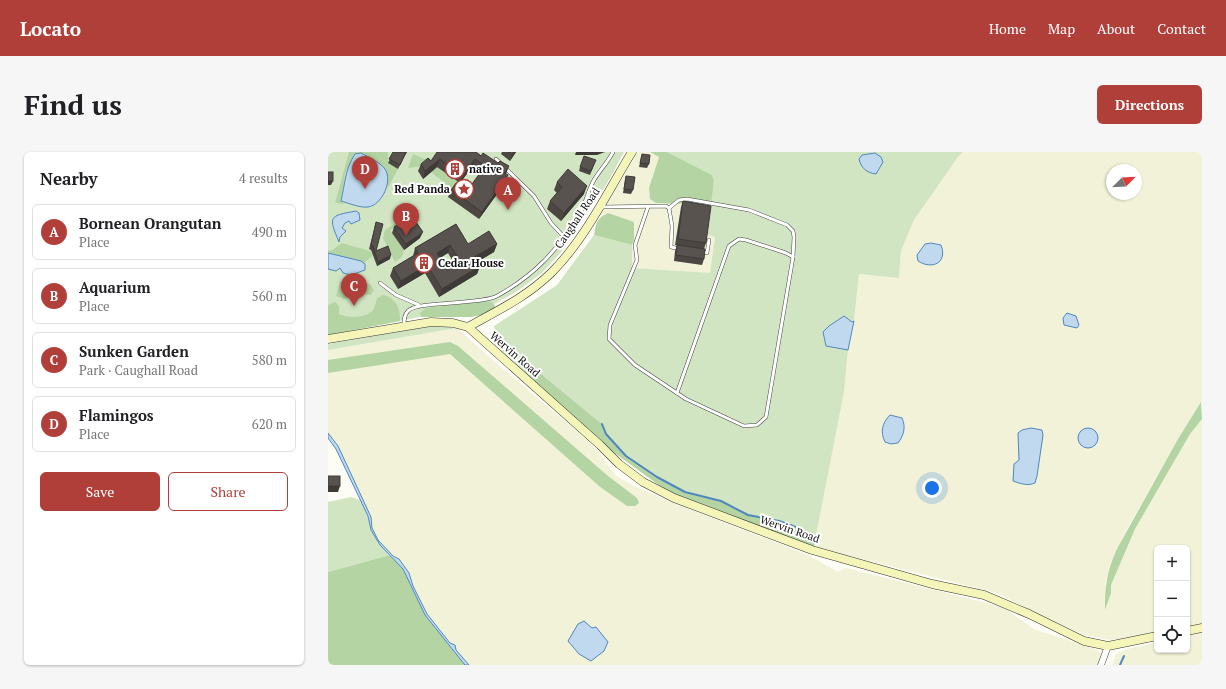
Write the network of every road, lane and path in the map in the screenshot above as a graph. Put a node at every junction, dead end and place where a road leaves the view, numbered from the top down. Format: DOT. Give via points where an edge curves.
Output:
graph roads {
  1 [pos="613,152"];
  2 [pos="632,152"];
  3 [pos="496,159"];
  4 [pos="598,207"];
  5 [pos="648,207"];
  6 [pos="669,208"];
  7 [pos="564,237"];
  8 [pos="709,240"];
  9 [pos="687,250"];
  10 [pos="694,251"];
  11 [pos="794,257"];
  12 [pos="380,283"];
  13 [pos="420,305"];
  14 [pos="404,327"];
  15 [pos="468,327"];
  16 [pos="328,339"];
  17 [pos="677,393"];
  18 [pos="1202,628"];
  19 [pos="1190,630"];
  20 [pos="1154,637"];
  21 [pos="1108,646"];
  22 [pos="1101,665"];
  1 -- 7 [label="lane" via="594,180 583,208"];
  2 -- 4 [label="street, Caughall Road"];
  3 -- 7 [label="lane" via="534,196 551,223"];
  4 -- 5 [label="lane"];
  4 -- 15 [label="street, Caughall Road" via="576,243 552,272 522,296"];
  5 -- 6 [label="lane"];
  5 -- 17 [label="lane" via="635,245 637,260 610,325 609,339 635,365"];
  6 -- 9 [label="lane" via="672,226 671,247"];
  6 -- 11 [label="lane" via="679,200 749,210 787,225 793,231"];
  7 -- 13 [label="lane" via="543,263 495,297"];
  8 -- 10 [label="lane" via="707,253"];
  11 -- 17 [label="lane" via="786,252 746,240 739,239 729,246"];
  11 -- 17 [label="lane" via="766,417 763,422 757,426 744,426"];
  12 -- 13 [label="lane" via="396,295"];
  13 -- 14 [label="lane" via="408,310 404,317"];
  14 -- 15 [label="street" via="431,322"];
  14 -- 16 [label="street"];
  15 -- 21 [label="street, Wervin Road" via="619,464 643,482 674,498 812,550 932,584 984,595 1084,641"];
  18 -- 19 [label="street"];
  20 -- 21 [label="street, Wervin Road"];
  21 -- 22 [label="street"];
}
